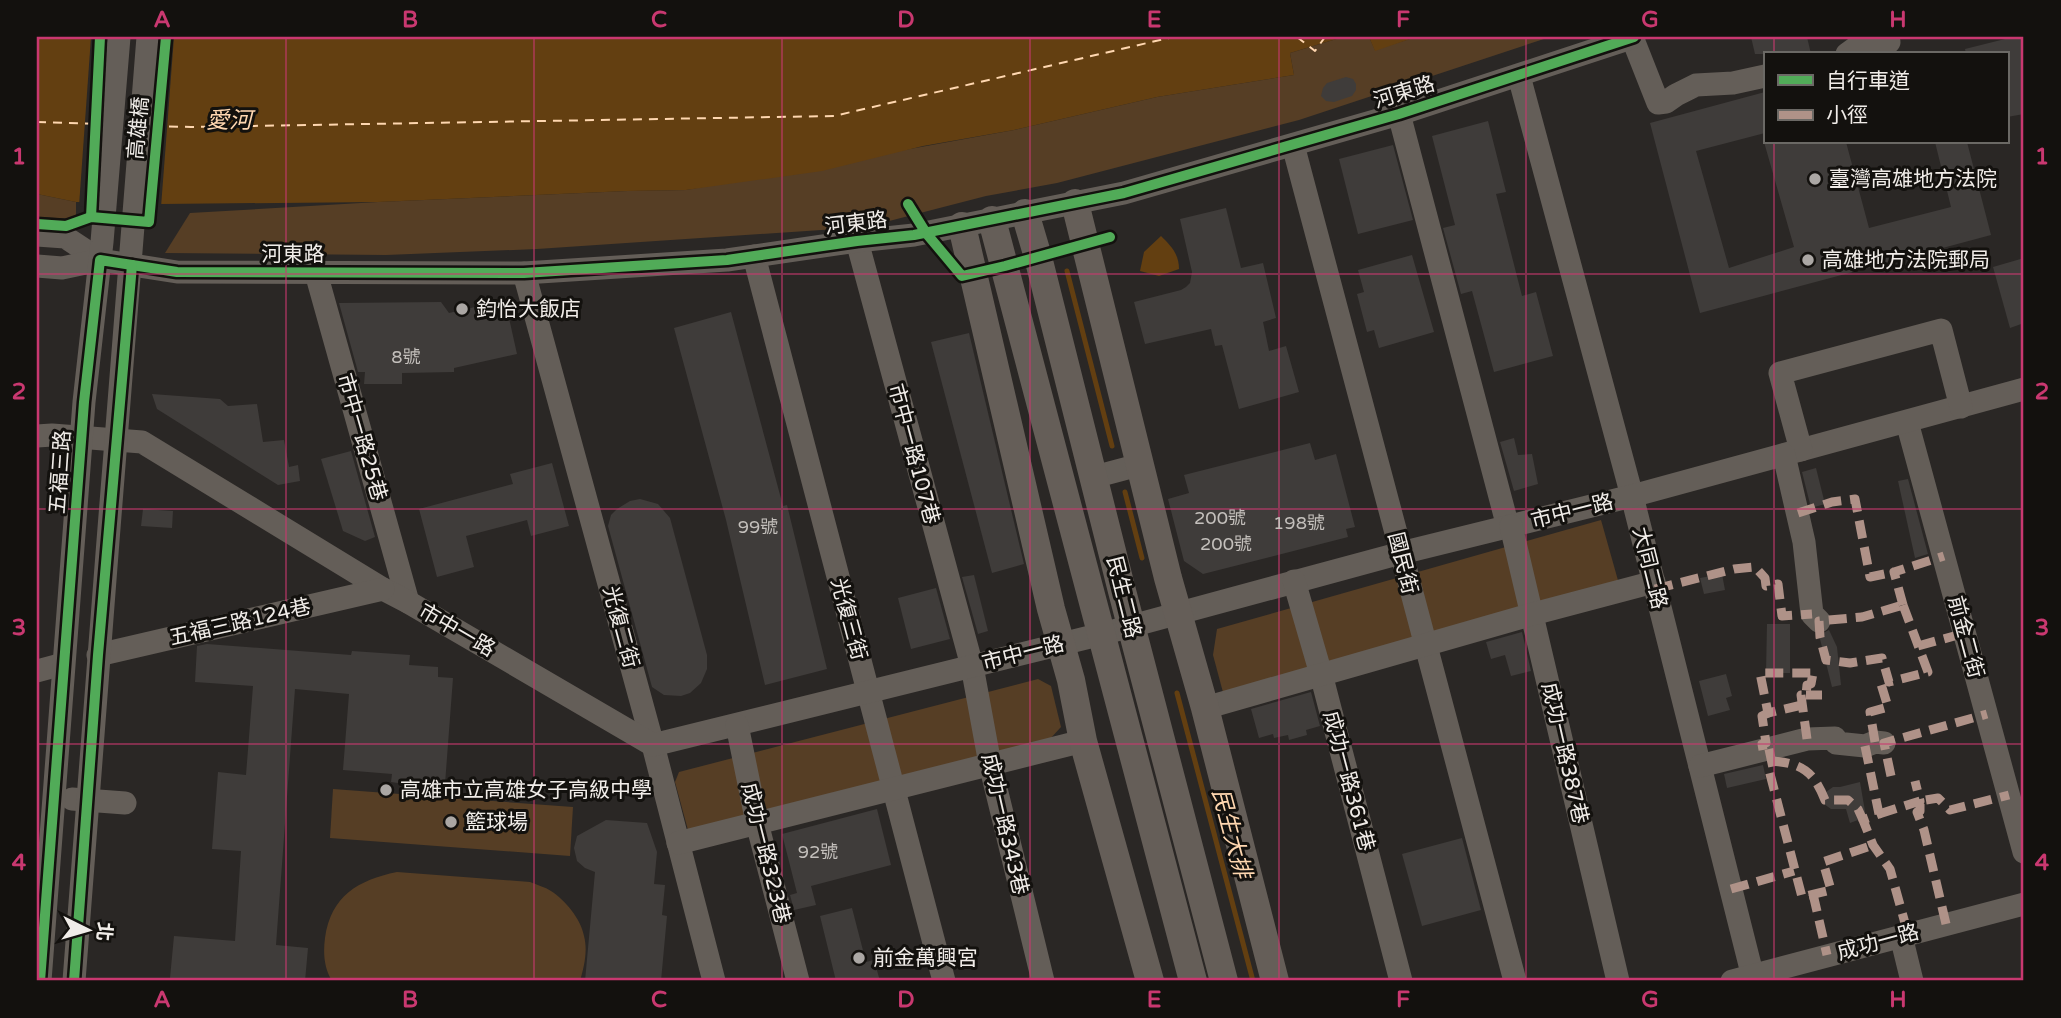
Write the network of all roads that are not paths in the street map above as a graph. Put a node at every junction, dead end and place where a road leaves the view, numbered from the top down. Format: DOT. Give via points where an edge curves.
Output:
graph roads {
  1 [pos="119,37"];
  2 [pos="148,37"];
  3 [pos="1633,37"];
  4 [pos="1895,38"];
  5 [pos="1850,52"];
  6 [pos="1519,75"];
  7 [pos="1764,76"];
  8 [pos="1399,114"];
  9 [pos="1293,145"];
  10 [pos="1075,203"];
  11 [pos="104,204"];
  12 [pos="1025,213"];
  13 [pos="992,220"];
  14 [pos="962,226"];
  15 [pos="37,235"];
  16 [pos="857,241"];
  17 [pos="754,256"];
  18 [pos="100,260"];
  19 [pos="132,265"];
  20 [pos="37,266"];
  21 [pos="524,272"];
  22 [pos="316,274"];
  23 [pos="2024,389"];
  24 [pos="1961,407"];
  25 [pos="1907,422"];
  26 [pos="37,436"];
  27 [pos="82,437"];
  28 [pos="116,440"];
  29 [pos="1793,452"];
  30 [pos="1139,465"];
  31 [pos="1094,477"];
  32 [pos="1632,496"];
  33 [pos="1510,526"];
  34 [pos="1401,553"];
  35 [pos="1294,581"];
  36 [pos="1654,582"];
  37 [pos="383,589"];
  38 [pos="408,601"];
  39 [pos="1178,613"];
  40 [pos="1532,614"];
  41 [pos="1819,621"];
  42 [pos="1131,625"];
  43 [pos="1102,634"];
  44 [pos="1060,644"];
  45 [pos="1423,645"];
  46 [pos="97,655"];
  47 [pos="63,664"];
  48 [pos="972,666"];
  49 [pos="37,671"];
  50 [pos="1321,674"];
  51 [pos="868,692"];
  52 [pos="1205,708"];
  53 [pos="737,725"];
  54 [pos="1083,741"];
  55 [pos="1884,743"];
  56 [pos="653,745"];
  57 [pos="990,764"];
  58 [pos="1700,766"];
  59 [pos="46,772"];
  60 [pos="894,788"];
  61 [pos="54,798"];
  62 [pos="87,800"];
  63 [pos="125,803"];
  64 [pos="757,823"];
  65 [pos="678,843"];
  66 [pos="2024,852"];
  67 [pos="42,874"];
  68 [pos="2024,904"];
  69 [pos="1901,936"];
  70 [pos="1746,979"];
  71 [pos="40,981"];
  72 [pos="74,981"];
  73 [pos="714,981"];
  74 [pos="798,981"];
  75 [pos="944,981"];
  76 [pos="1043,981"];
  77 [pos="1150,981"];
  78 [pos="1193,981"];
  79 [pos="1224,981"];
  80 [pos="1275,981"];
  81 [pos="1402,981"];
  82 [pos="1515,981"];
  83 [pos="1618,981"];
  84 [pos="1912,981"];
  1 -- 11 [label="street, 高雄橋"];
  2 -- 19 [label="street, 高雄橋"];
  3 -- 6 [label="street, 河東路"];
  3 -- 7 [label="street" via="1658,103 1696,85"];
  4 -- 5 [label="street"];
  6 -- 8 [label="street, 河東路"];
  6 -- 32 [label="street, 大同二路"];
  8 -- 9 [label="street, 河東路"];
  8 -- 33 [label="street, 成功一路387巷"];
  9 -- 10 [label="street, 河東路"];
  9 -- 34 [label="street, 國民街"];
  10 -- 12 [label="street, 河東路"];
  10 -- 30 [label="main road"];
  11 -- 18 [label="street, 五福三路"];
  12 -- 13 [label="street, 河東路"];
  12 -- 31 [label="main road, 民生二路"];
  13 -- 14 [label="street, 河東路"];
  13 -- 43 [label="main road, 民生二路"];
  14 -- 16 [label="street, 河東路"];
  14 -- 44 [label="main road"];
  15 -- 18 [label="street" via="65,237"];
  16 -- 17 [label="street, 河東路"];
  16 -- 48 [label="street, 市中一路107巷"];
  17 -- 21 [label="street, 河東路"];
  17 -- 51 [label="street, 光復三街"];
  18 -- 19 [label="street, 河東路"];
  18 -- 20 [label="street" via="62,268"];
  18 -- 27 [label="street, 五福三路"];
  19 -- 22 [label="street, 河東路" via="177,272"];
  19 -- 28 [label="street"];
  21 -- 22 [label="street, 河東路"];
  21 -- 56 [label="street, 光復二街"];
  22 -- 38 [label="street, 市中一路25巷"];
  23 -- 24 [label="street, 市中一路"];
  24 -- 25 [label="street, 市中一路"];
  24 -- 29 [label="street" via="1941,330 1780,373"];
  25 -- 29 [label="street, 市中一路"];
  25 -- 66 [label="street, 前金二街"];
  26 -- 27 [label="street, 市中一路"];
  27 -- 28 [label="street, 市中一路"];
  27 -- 47 [label="street, 五福三路"];
  28 -- 37 [label="street, 市中一路" via="142,442"];
  28 -- 46 [label="street"];
  29 -- 32 [label="street, 市中一路"];
  29 -- 41 [label="street" via="1812,614"];
  30 -- 31 [label="street"];
  30 -- 39 [label="main road"];
  31 -- 42 [label="main road, 民生二路"];
  32 -- 33 [label="street, 市中一路"];
  32 -- 36 [label="street, 大同二路"];
  33 -- 34 [label="street, 市中一路"];
  33 -- 40 [label="street, 成功一路387巷"];
  34 -- 35 [label="street, 市中一路"];
  34 -- 45 [label="street, 國民街"];
  35 -- 39 [label="street, 市中一路"];
  35 -- 50 [label="street, 成功一路361巷"];
  36 -- 40 [label="street"];
  36 -- 58 [label="street, 大同二路"];
  37 -- 38 [label="street, 市中一路"];
  37 -- 46 [label="street, 五福三路124巷"];
  38 -- 56 [label="street, 市中一路"];
  39 -- 42 [label="street, 市中一路"];
  39 -- 52 [label="main road"];
  40 -- 45 [label="street"];
  40 -- 83 [label="street, 成功一路387巷"];
  42 -- 43 [label="street, 市中一路"];
  42 -- 79 [label="main road, 民生二路"];
  43 -- 44 [label="street, 市中一路"];
  43 -- 78 [label="main road, 民生二路"];
  44 -- 48 [label="street, 市中一路"];
  44 -- 54 [label="main road"];
  45 -- 50 [label="street"];
  45 -- 82 [label="street, 國民街"];
  46 -- 62 [label="street"];
  47 -- 49 [label="street"];
  47 -- 59 [label="street, 五福三路"];
  48 -- 51 [label="street, 市中一路"];
  48 -- 57 [label="street, 成功一路343巷"];
  50 -- 52 [label="street"];
  50 -- 81 [label="street, 成功一路361巷"];
  51 -- 53 [label="street, 市中一路"];
  51 -- 60 [label="street, 光復三街"];
  52 -- 80 [label="main road"];
  53 -- 56 [label="street, 市中一路"];
  53 -- 64 [label="street, 成功一路323巷"];
  54 -- 57 [label="street"];
  54 -- 77 [label="main road"];
  55 -- 58 [label="street" via="1865,746 1836,743 1835,738 1807,739"];
  56 -- 65 [label="street, 光復二街"];
  57 -- 60 [label="street"];
  57 -- 76 [label="street, 成功一路343巷"];
  58 -- 70 [label="street, 大同二路"];
  59 -- 61 [label="street, 五福三路"];
  60 -- 64 [label="street"];
  60 -- 75 [label="street, 光復三街"];
  61 -- 62 [label="street"];
  61 -- 67 [label="street, 五福三路"];
  62 -- 63 [label="street"];
  62 -- 72 [label="street"];
  64 -- 65 [label="street"];
  64 -- 74 [label="street, 成功一路323巷"];
  65 -- 73 [label="street, 光復二街"];
  67 -- 71 [label="street, 五福三路"];
  68 -- 69 [label="street, 成功一路"];
  69 -- 70 [label="street, 成功一路"];
  69 -- 84 [label="street"];
}
